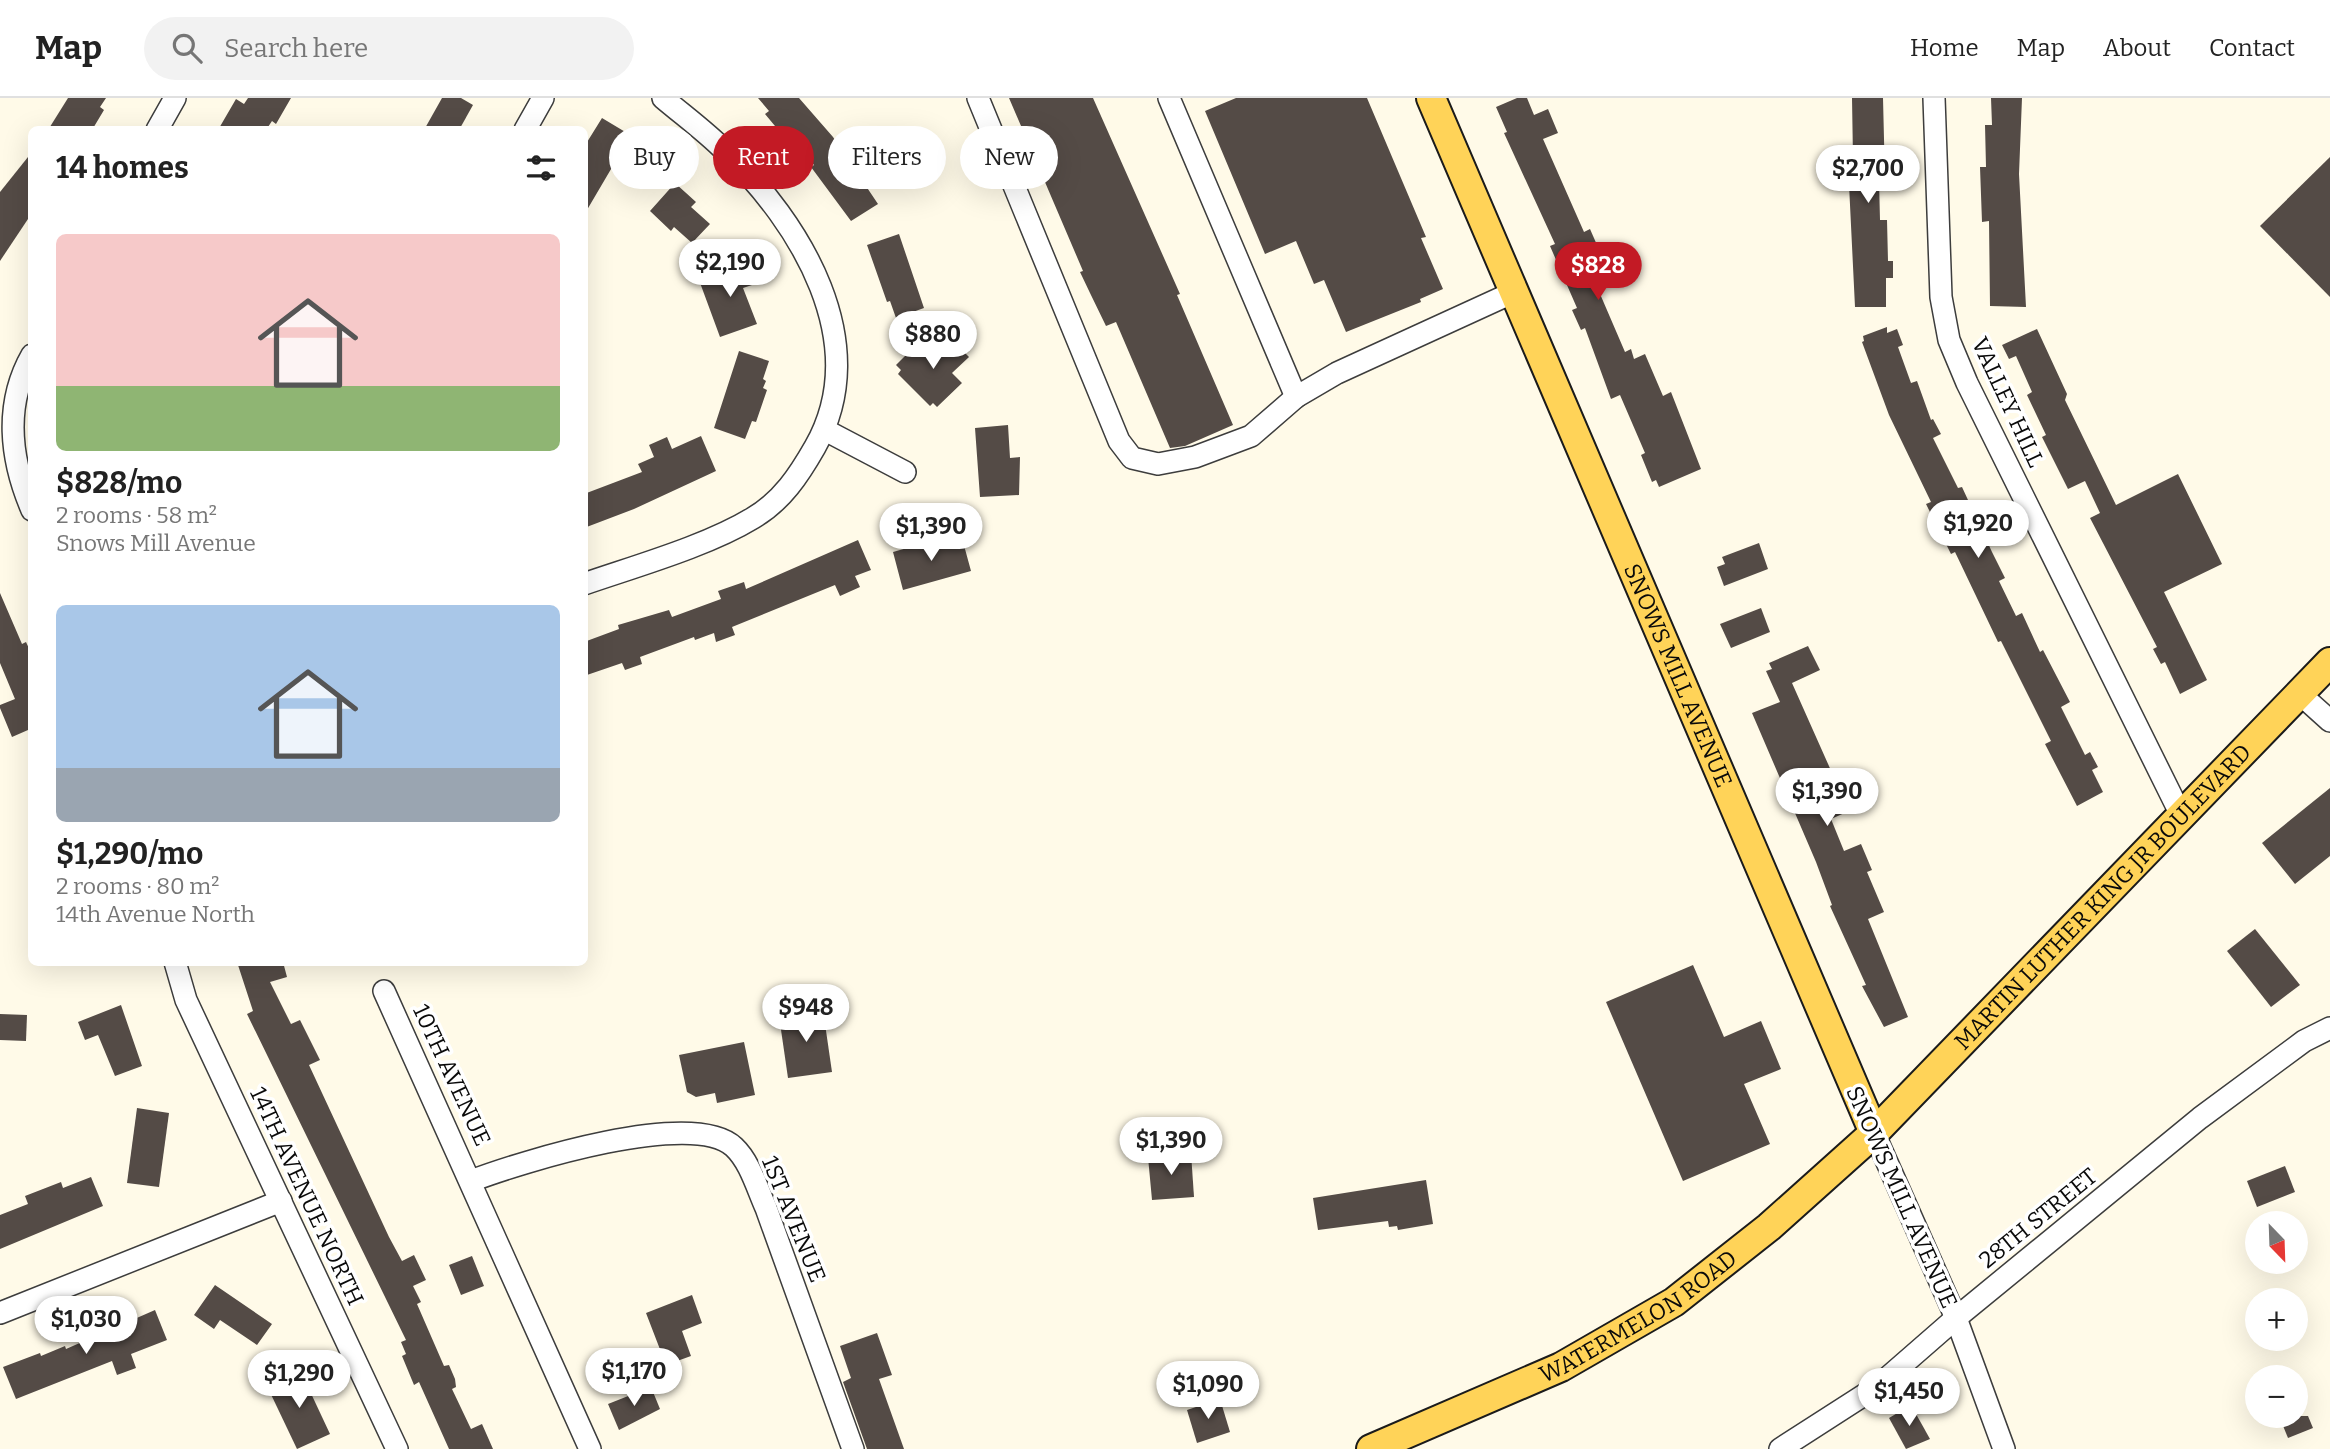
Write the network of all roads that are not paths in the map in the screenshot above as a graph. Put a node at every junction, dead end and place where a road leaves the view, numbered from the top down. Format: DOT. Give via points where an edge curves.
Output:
graph roads {
  1 [pos="175,98"];
  2 [pos="543,98"];
  3 [pos="663,98"];
  4 [pos="978,98"];
  5 [pos="1169,98"];
  6 [pos="1431,98"];
  7 [pos="1934,98"];
  8 [pos="159,126"];
  9 [pos="527,126"];
  10 [pos="1514,292"];
  11 [pos="28,364"];
  12 [pos="1296,397"];
  13 [pos="825,430"];
  14 [pos="905,472"];
  15 [pos="28,498"];
  16 [pos="588,583"];
  17 [pos="2330,662"];
  18 [pos="2300,694"];
  19 [pos="2330,720"];
  20 [pos="2182,817"];
  21 [pos="176,966"];
  22 [pos="384,991"];
  23 [pos="2330,1028"];
  24 [pos="1874,1133"];
  25 [pos="471,1181"];
  26 [pos="281,1201"];
  27 [pos="0,1313"];
  28 [pos="1956,1318"];
  29 [pos="588,1444"];
  30 [pos="397,1449"];
  31 [pos="853,1449"];
  32 [pos="1371,1449"];
  33 [pos="1780,1449"];
  34 [pos="2004,1449"];
  1 -- 8 [label="street"];
  2 -- 9 [label="street"];
  3 -- 13 [label="street" via="724,149 756,183 809,262 828,306 838,355 836,394"];
  4 -- 12 [label="street" via="1119,441 1132,458 1157,464 1195,457 1251,436"];
  5 -- 12 [label="street"];
  6 -- 10 [label="main road, SNOWS MILL AVENUE"];
  7 -- 20 [label="street, VALLEY HILL" via="1940,284 1949,340 1966,383"];
  10 -- 12 [label="street" via="1337,373"];
  10 -- 24 [label="main road, SNOWS MILL AVENUE"];
  11 -- 15 [label="street" via="17,388 13,451"];
  13 -- 14 [label="street"];
  13 -- 16 [label="street" via="799,476 752,518 671,554"];
  17 -- 18 [label="main road, MARTIN LUTHER KING JR BOULEVARD"];
  18 -- 19 [label="street"];
  18 -- 20 [label="main road, MARTIN LUTHER KING JR BOULEVARD"];
  20 -- 24 [label="main road, MARTIN LUTHER KING JR BOULEVARD"];
  21 -- 26 [label="street, 14TH AVENUE NORTH" via="186,1000"];
  22 -- 25 [label="street, 10TH AVENUE"];
  23 -- 28 [label="street, 28TH STREET" via="2304,1041 2200,1118"];
  24 -- 28 [label="street, SNOWS MILL AVENUE"];
  24 -- 32 [label="main road, WATERMELON ROAD" via="1769,1227 1674,1302 1561,1367"];
  25 -- 29 [label="street, 10TH AVENUE"];
  25 -- 31 [label="street, 1ST AVENUE" via="509,1166 671,1131 701,1132 734,1147 751,1172"];
  26 -- 27 [label="street"];
  26 -- 30 [label="street, 14TH AVENUE NORTH"];
  28 -- 33 [label="street, 28TH STREET" via="1878,1386"];
  28 -- 34 [label="street, SNOWS MILL AVENUE"];
}
